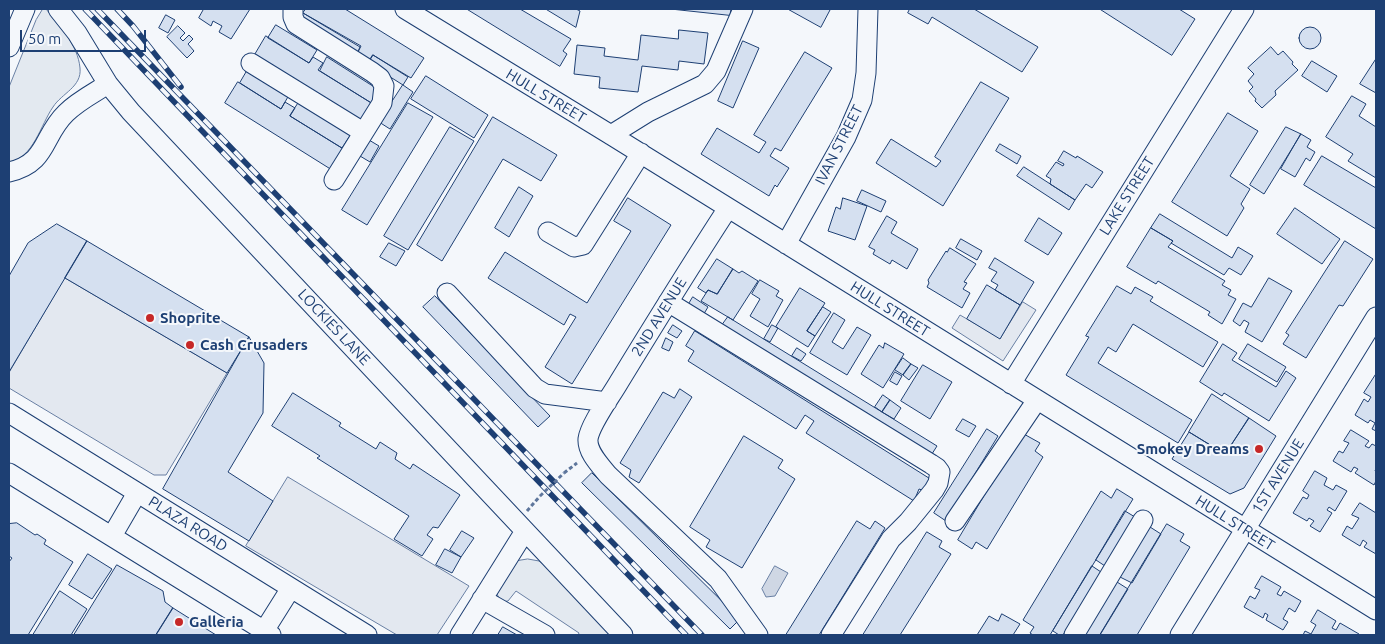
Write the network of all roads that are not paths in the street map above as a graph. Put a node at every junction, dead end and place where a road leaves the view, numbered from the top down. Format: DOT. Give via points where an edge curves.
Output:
graph roads {
  1 [pos="26,9"];
  2 [pos="58,9"];
  3 [pos="293,9"];
  4 [pos="405,9"];
  5 [pos="743,9"];
  6 [pos="868,9"];
  7 [pos="1244,9"];
  8 [pos="9,47"];
  9 [pos="251,63"];
  10 [pos="108,84"];
  11 [pos="363,132"];
  12 [pos="612,135"];
  13 [pos="641,153"];
  14 [pos="9,172"];
  15 [pos="334,180"];
  16 [pos="728,208"];
  17 [pos="548,232"];
  18 [pos="786,244"];
  19 [pos="447,293"];
  20 [pos="668,302"];
  21 [pos="1376,317"];
  22 [pos="1011,384"];
  23 [pos="1037,400"];
  24 [pos="607,402"];
  25 [pos="9,413"];
  26 [pos="9,473"];
  27 [pos="137,493"];
  28 [pos="1143,520"];
  29 [pos="955,521"];
  30 [pos="525,530"];
  31 [pos="1245,530"];
  32 [pos="112,536"];
  33 [pos="291,588"];
  34 [pos="482,599"];
  35 [pos="1376,610"];
  36 [pos="268,633"];
  37 [pos="367,635"];
  38 [pos="460,635"];
  39 [pos="545,635"];
  40 [pos="623,635"];
  41 [pos="758,635"];
  42 [pos="831,635"];
  43 [pos="1074,635"];
  44 [pos="1180,635"];
  1 -- 8 [label="street"];
  2 -- 10 [label="street, LOCKIES LANE"];
  3 -- 11 [label="street" via="296,24 380,78 384,86 382,103"];
  4 -- 12 [label="street, HULL STREET"];
  5 -- 12 [label="street" via="711,78"];
  6 -- 18 [label="street, IVAN STREET" via="862,100 846,137"];
  7 -- 22 [label="street, LAKE STREET"];
  9 -- 11 [label="street"];
  10 -- 14 [label="street" via="66,112 34,160"];
  10 -- 30 [label="street, LOCKIES LANE"];
  11 -- 15 [label="street"];
  12 -- 13 [label="street, HULL STREET"];
  13 -- 16 [label="street, HULL STREET"];
  13 -- 17 [label="street" via="583,245 574,247"];
  16 -- 18 [label="street, HULL STREET"];
  16 -- 20 [label="street, 2ND AVENUE"];
  18 -- 22 [label="street, HULL STREET"];
  19 -- 24 [label="street" via="535,388 545,394"];
  20 -- 24 [label="street, 2ND AVENUE"];
  20 -- 42 [label="street" via="932,464 940,472 934,490 891,539"];
  21 -- 31 [label="street, 1ST AVENUE"];
  22 -- 23 [label="street, HULL STREET"];
  23 -- 29 [label="street"];
  23 -- 31 [label="street, HULL STREET"];
  24 -- 41 [label="street, 2ND AVENUE" via="588,439 600,465 615,483 718,579"];
  25 -- 27 [label="street, PLAZA ROAD"];
  26 -- 32 [label="street"];
  27 -- 32 [label="street"];
  27 -- 33 [label="street, PLAZA ROAD"];
  28 -- 43 [label="street"];
  30 -- 34 [label="street"];
  30 -- 40 [label="street, LOCKIES LANE"];
  31 -- 35 [label="street, HULL STREET"];
  31 -- 44 [label="street, 1ST AVENUE"];
  32 -- 36 [label="street"];
  33 -- 36 [label="street"];
  33 -- 37 [label="street, PLAZA ROAD"];
  34 -- 38 [label="street"];
  34 -- 39 [label="street"];
}
